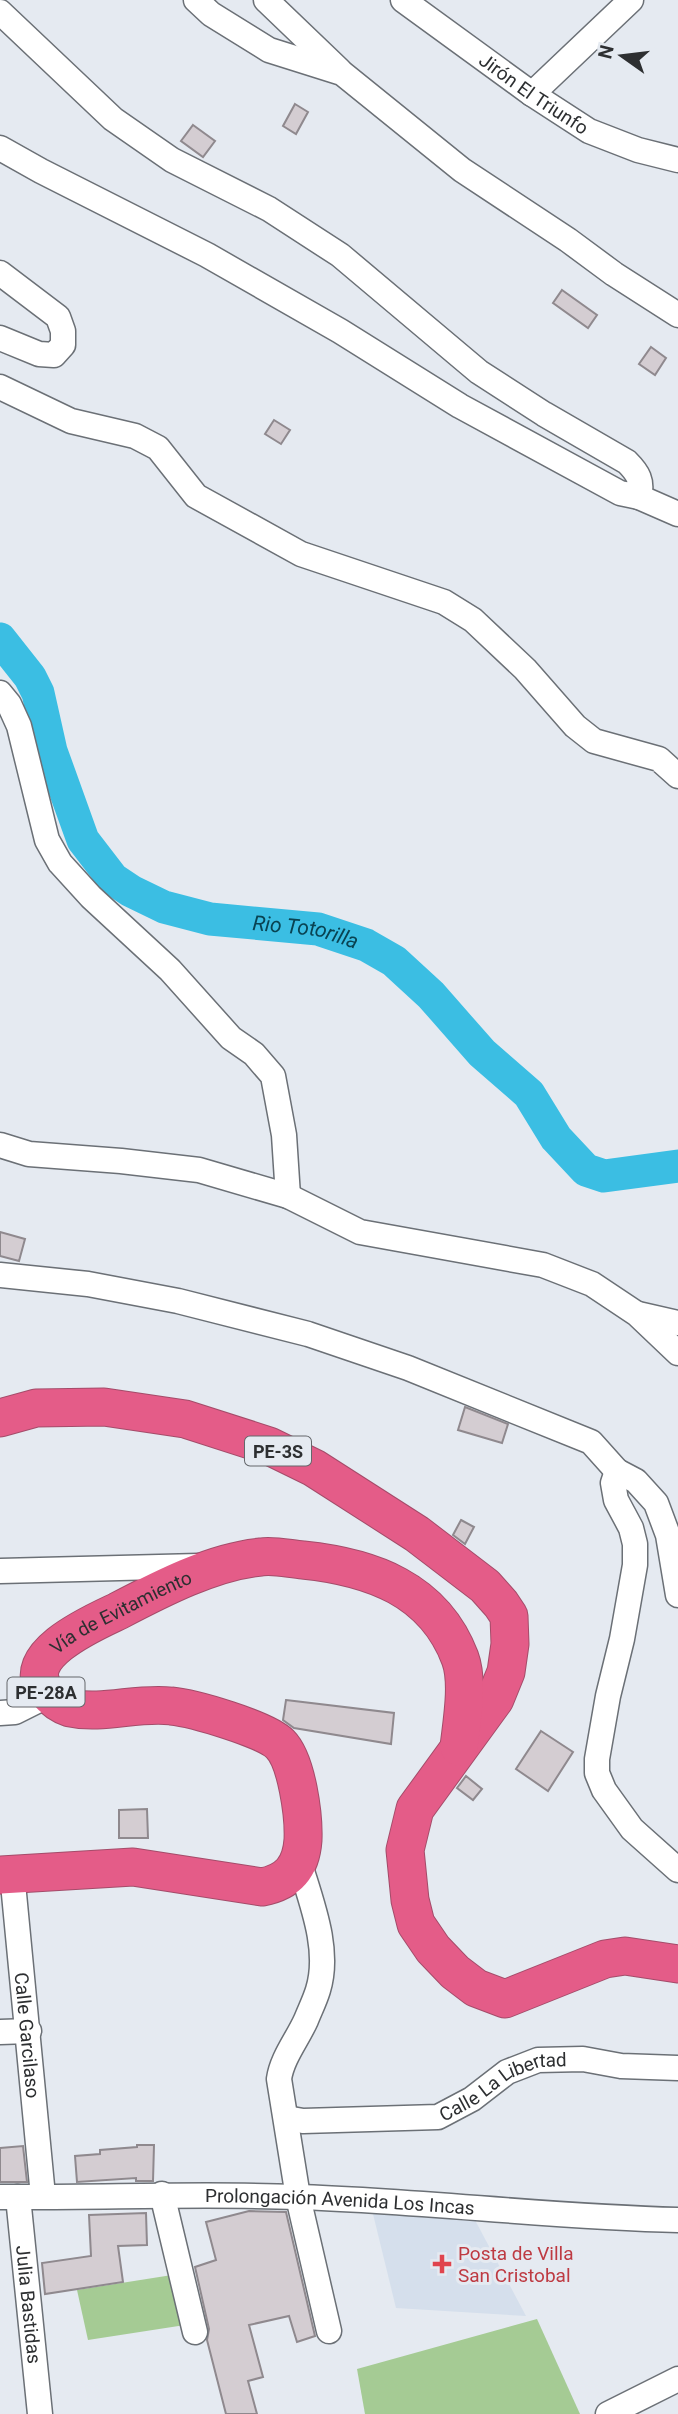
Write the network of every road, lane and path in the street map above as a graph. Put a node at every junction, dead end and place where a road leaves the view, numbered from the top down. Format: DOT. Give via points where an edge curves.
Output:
graph roads {
  1 [pos="196,0"];
  2 [pos="266,0"];
  3 [pos="403,0"];
  4 [pos="631,0"];
  5 [pos="0,12"];
  6 [pos="342,73"];
  7 [pos="531,94"];
  8 [pos="0,148"];
  9 [pos="678,160"];
  10 [pos="0,273"];
  11 [pos="678,315"];
  12 [pos="0,338"];
  13 [pos="0,387"];
  14 [pos="639,497"];
  15 [pos="678,514"];
  16 [pos="0,693"];
  17 [pos="678,776"];
  18 [pos="0,1145"];
  19 [pos="288,1196"];
  20 [pos="0,1275"];
  21 [pos="637,1314"];
  22 [pos="678,1324"];
  23 [pos="678,1353"];
  24 [pos="0,1418"];
  25 [pos="617,1471"];
  26 [pos="217,1566"];
  27 [pos="0,1571"];
  28 [pos="678,1595"];
  29 [pos="509,1616"];
  30 [pos="461,1660"];
  31 [pos="49,1695"];
  32 [pos="0,1713"];
  33 [pos="459,1747"];
  34 [pos="298,1858"];
  35 [pos="678,1870"];
  36 [pos="6,1874"];
  37 [pos="678,1964"];
  38 [pos="29,2031"];
  39 [pos="0,2032"];
  40 [pos="678,2068"];
  41 [pos="286,2118"];
  42 [pos="162,2194"];
  43 [pos="21,2197"];
  44 [pos="299,2197"];
  45 [pos="678,2220"];
  46 [pos="329,2331"];
  47 [pos="195,2332"];
  48 [pos="678,2379"];
  49 [pos="40,2414"];
  50 [pos="608,2414"];
  1 -- 6 [label="street" via="211,15 270,50"];
  2 -- 6 [label="street"];
  3 -- 7 [label="street, Jirón El Triunfo"];
  4 -- 7 [label="street"];
  5 -- 14 [label="street" via="113,119 172,160 269,209 340,255 479,372 627,462 638,473"];
  6 -- 11 [label="street" via="462,170"];
  7 -- 9 [label="street, Jirón El Triunfo" via="589,131"];
  8 -- 14 [label="street" via="207,255 520,440 620,494"];
  10 -- 12 [label="street" via="58,317 63,345 54,355 39,354"];
  13 -- 17 [label="street" via="71,421 146,442 158,449 196,496 301,554 444,602 473,620 594,741 659,759"];
  14 -- 15 [label="street"];
  16 -- 19 [label="street" via="19,726 47,840 60,863 273,1076 284,1135"];
  18 -- 19 [label="street" via="29,1154 199,1170"];
  19 -- 21 [label="street" via="360,1232 543,1265 592,1284"];
  20 -- 25 [label="street" via="88,1284 308,1334 408,1368 591,1442"];
  21 -- 22 [label="street"];
  21 -- 23 [label="street"];
  24 -- 29 [label="highway, PE-3S" via="36,1408 104,1407 186,1419 269,1446 314,1468 417,1534 485,1586"];
  25 -- 28 [label="street" via="636,1481 656,1503 668,1535"];
  25 -- 35 [label="street" via="613,1483 616,1500 631,1528 635,1565 607,1696 597,1773 632,1829"];
  26 -- 27 [label="street"];
  26 -- 30 [label="highway, Vía de Evitamiento / PE-28A" via="262,1556 327,1563 377,1576 402,1587 441,1620"];
  26 -- 31 [label="highway, Vía de Evitamiento / PE-28A" via="131,1604 55,1647 39,1673 40,1684"];
  29 -- 30 [label="highway" via="488,1642"];
  29 -- 33 [label="highway" via="506,1672 495,1699"];
  30 -- 33 [label="highway" via="464,1698"];
  31 -- 32 [label="street" via="15,1712"];
  31 -- 34 [label="highway, PE-28A" via="67,1707 89,1710 171,1706 228,1720 279,1743 290,1760 299,1791 303,1841"];
  33 -- 37 [label="highway" via="415,1809 405,1850 416,1924 455,1972 476,1988 505,1999 605,1959 625,1956"];
  34 -- 36 [label="highway" via="293,1872 281,1883 262,1887 132,1867"];
  34 -- 41 [label="street" via="322,1952 319,1989 281,2066"];
  36 -- 38 [label="street, Calle Garcilaso"];
  38 -- 39 [label="street"];
  38 -- 43 [label="street, Calle Garcilaso"];
  40 -- 41 [label="street, Calle La Libertad" via="583,2059 538,2060 507,2072 438,2117 303,2122"];
  41 -- 44 [label="street"];
  42 -- 43 [label="street, Prolongación Avenida Los Incas"];
  42 -- 44 [label="street, Prolongación Avenida Los Incas"];
  42 -- 47 [label="street"];
  43 -- 49 [label="street, Julia Bastidas"];
  44 -- 45 [label="street, Prolongación Avenida Los Incas"];
  44 -- 46 [label="street"];
  48 -- 50 [label="street"];
}
